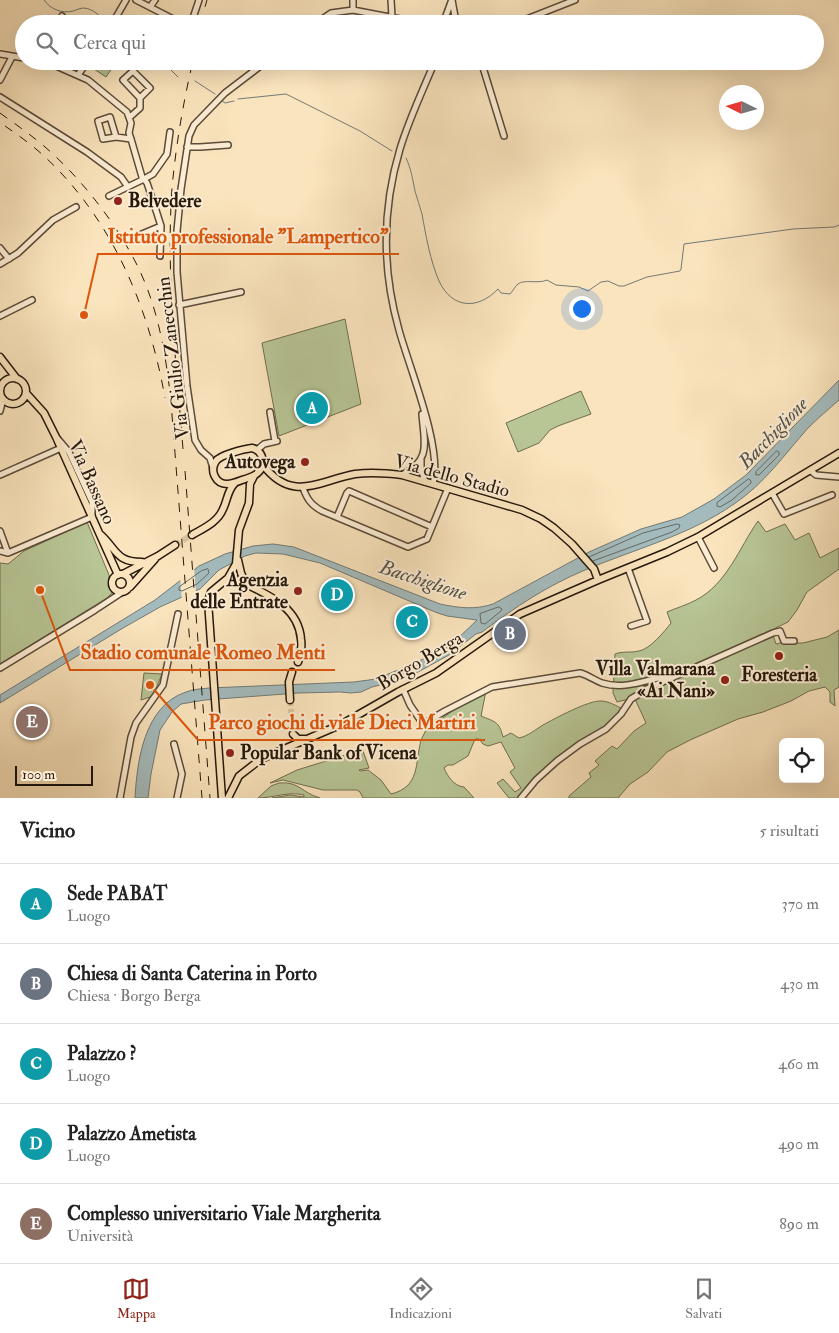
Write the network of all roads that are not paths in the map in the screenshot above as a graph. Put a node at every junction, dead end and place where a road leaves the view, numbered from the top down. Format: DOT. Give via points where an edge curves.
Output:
graph roads {
  1 [pos="126,0"];
  2 [pos="136,0"];
  3 [pos="155,0"];
  4 [pos="199,0"];
  5 [pos="353,0"];
  6 [pos="391,0"];
  7 [pos="452,0"];
  8 [pos="575,0"];
  9 [pos="150,7"];
  10 [pos="353,10"];
  11 [pos="117,15"];
  12 [pos="166,15"];
  13 [pos="194,15"];
  14 [pos="328,15"];
  15 [pos="381,15"];
  16 [pos="392,15"];
  17 [pos="445,15"];
  18 [pos="455,15"];
  19 [pos="537,15"];
  20 [pos="0,54"];
  21 [pos="12,56"];
  22 [pos="15,56"];
  23 [pos="64,70"];
  24 [pos="82,70"];
  25 [pos="254,70"];
  26 [pos="431,70"];
  27 [pos="484,70"];
  28 [pos="78,75"];
  29 [pos="0,80"];
  30 [pos="0,96"];
  31 [pos="140,98"];
  32 [pos="130,117"];
  33 [pos="170,132"];
  34 [pos="504,136"];
  35 [pos="116,137"];
  36 [pos="131,139"];
  37 [pos="228,145"];
  38 [pos="187,146"];
  39 [pos="144,180"];
  40 [pos="128,187"];
  41 [pos="109,196"];
  42 [pos="76,207"];
  43 [pos="160,226"];
  44 [pos="142,234"];
  45 [pos="0,248"];
  46 [pos="160,256"];
  47 [pos="9,259"];
  48 [pos="0,264"];
  49 [pos="241,292"];
  50 [pos="32,300"];
  51 [pos="179,306"];
  52 [pos="0,316"];
  53 [pos="0,357"];
  54 [pos="0,374"];
  55 [pos="17,379"];
  56 [pos="2,384"];
  57 [pos="26,393"];
  58 [pos="3,399"];
  59 [pos="21,401"];
  60 [pos="35,403"];
  61 [pos="422,406"];
  62 [pos="0,411"];
  63 [pos="270,412"];
  64 [pos="56,437"];
  65 [pos="61,448"];
  66 [pos="258,450"];
  67 [pos="839,453"];
  68 [pos="220,457"];
  69 [pos="210,458"];
  70 [pos="422,459"];
  71 [pos="263,465"];
  72 [pos="213,469"];
  73 [pos="811,471"];
  74 [pos="0,475"];
  75 [pos="256,475"];
  76 [pos="402,475"];
  77 [pos="274,477"];
  78 [pos="839,478"];
  79 [pos="236,482"];
  80 [pos="425,482"];
  81 [pos="222,483"];
  82 [pos="433,484"];
  83 [pos="304,488"];
  84 [pos="448,488"];
  85 [pos="249,492"];
  86 [pos="772,493"];
  87 [pos="227,494"];
  88 [pos="832,495"];
  89 [pos="92,517"];
  90 [pos="337,517"];
  91 [pos="432,527"];
  92 [pos="0,531"];
  93 [pos="98,533"];
  94 [pos="192,535"];
  95 [pos="698,537"];
  96 [pos="2,543"];
  97 [pos="175,545"];
  98 [pos="0,551"];
  99 [pos="8,553"];
  100 [pos="158,556"];
  101 [pos="144,562"];
  102 [pos="238,562"];
  103 [pos="628,568"];
  104 [pos="714,568"];
  105 [pos="121,574"];
  106 [pos="598,580"];
  107 [pos="222,582"];
  108 [pos="247,585"];
  109 [pos="130,588"];
  110 [pos="121,592"];
  111 [pos="178,614"];
  112 [pos="631,626"];
  113 [pos="794,641"];
  114 [pos="298,662"];
  115 [pos="0,668"];
  116 [pos="292,672"];
  117 [pos="682,674"];
  118 [pos="403,689"];
  119 [pos="290,699"];
  120 [pos="308,738"];
  121 [pos="174,744"];
  122 [pos="288,747"];
  123 [pos="221,767"];
  124 [pos="238,779"];
  125 [pos="120,798"];
  126 [pos="177,798"];
  127 [pos="222,798"];
  128 [pos="228,798"];
  129 [pos="521,798"];
  1 -- 11 [label="street"];
  2 -- 9 [label="street"];
  3 -- 9 [label="street"];
  4 -- 13 [label="street"];
  5 -- 10 [label="street"];
  6 -- 16 [label="street"];
  7 -- 17 [label="street"];
  7 -- 18 [label="street"];
  8 -- 19 [label="street"];
  9 -- 12 [label="street"];
  10 -- 14 [label="street"];
  10 -- 15 [label="street"];
  20 -- 21 [label="street"];
  21 -- 22 [label="street"];
  21 -- 29 [label="street"];
  23 -- 28 [label="street"];
  24 -- 28 [label="street"];
  25 -- 38 [label="street, Via Giulio Zanecchin" via="213,104 191,130"];
  26 -- 61 [label="street" via="400,148 390,197 385,248 396,320"];
  27 -- 34 [label="street"];
  28 -- 32 [label="street" via="106,94"];
  30 -- 40 [label="street" via="100,162 121,177"];
  31 -- 31 [label="street" via="150,88 133,71 123,80"];
  31 -- 32 [label="street" via="140,108"];
  32 -- 36 [label="street"];
  33 -- 39 [label="street" via="167,154"];
  35 -- 35 [label="street" via="110,117 98,121 104,139"];
  35 -- 36 [label="street"];
  36 -- 39 [label="street"];
  37 -- 38 [label="street"];
  38 -- 51 [label="street, Via Giulio Zanecchin" via="177,231"];
  39 -- 40 [label="street"];
  39 -- 43 [label="street"];
  40 -- 41 [label="street"];
  42 -- 47 [label="street" via="53,220"];
  43 -- 44 [label="street"];
  43 -- 46 [label="street"];
  45 -- 47 [label="street"];
  47 -- 48 [label="street"];
  49 -- 51 [label="street"];
  50 -- 52 [label="street"];
  51 -- 69 [label="street, Via Giulio Zanecchin" via="192,432 197,445"];
  53 -- 55 [label="main road"];
  54 -- 56 [label="main road"];
  55 -- 56 [label="main road" via="9,379"];
  55 -- 57 [label="main road" via="23,383"];
  56 -- 58 [label="main road" via="0,392"];
  57 -- 59 [label="main road"];
  57 -- 60 [label="main road, Via Bassano"];
  58 -- 59 [label="main road" via="14,404"];
  58 -- 62 [label="street"];
  59 -- 60 [label="main road"];
  60 -- 64 [label="main road, Via Bassano"];
  61 -- 70 [label="street" via="426,440"];
  61 -- 82 [label="street" via="435,466"];
  63 -- 66 [label="street" via="277,441 264,444"];
  64 -- 65 [label="main road, Via Bassano"];
  64 -- 89 [label="street" via="69,452 92,502"];
  65 -- 74 [label="street"];
  65 -- 89 [label="main road, Via Bassano"];
  66 -- 68 [label="main road" via="244,449"];
  66 -- 71 [label="main road"];
  67 -- 73 [label="main road, Borgo Berga"];
  68 -- 69 [label="street, Via Giulio Zanecchin"];
  68 -- 72 [label="main road"];
  69 -- 72 [label="street, Via Giulio Zanecchin"];
  70 -- 76 [label="street"];
  70 -- 80 [label="street"];
  71 -- 75 [label="main road"];
  71 -- 77 [label="main road"];
  72 -- 81 [label="main road" via="215,477"];
  73 -- 78 [label="street" via="816,476"];
  73 -- 86 [label="main road, Borgo Berga"];
  75 -- 77 [label="main road"];
  75 -- 79 [label="main road"];
  75 -- 85 [label="main road"];
  76 -- 80 [label="main road, Via dello Stadio"];
  76 -- 83 [label="main road, Via dello Stadio" via="363,473"];
  77 -- 83 [label="main road" via="291,486"];
  79 -- 81 [label="main road"];
  79 -- 85 [label="main road" via="247,487"];
  79 -- 87 [label="main road"];
  80 -- 82 [label="main road, Via dello Stadio"];
  81 -- 87 [label="main road"];
  82 -- 84 [label="main road, Via dello Stadio"];
  83 -- 90 [label="street" via="314,507"];
  84 -- 91 [label="street"];
  84 -- 106 [label="main road, Via dello Stadio" via="522,510 554,528 594,569"];
  85 -- 102 [label="main road" via="249,503 239,530"];
  86 -- 88 [label="street" via="784,514"];
  86 -- 95 [label="main road, Borgo Berga"];
  87 -- 94 [label="main road" via="223,510 216,520"];
  89 -- 93 [label="main road, Via Bassano"];
  89 -- 99 [label="street"];
  90 -- 91 [label="street" via="408,547 427,539"];
  90 -- 91 [label="street" via="349,492"];
  92 -- 96 [label="street"];
  93 -- 101 [label="main road" via="121,558"];
  93 -- 105 [label="main road, Via Bassano"];
  95 -- 103 [label="main road, Borgo Berga"];
  95 -- 104 [label="street"];
  96 -- 99 [label="street"];
  97 -- 100 [label="main road"];
  98 -- 99 [label="street"];
  100 -- 101 [label="main road"];
  100 -- 109 [label="main road"];
  101 -- 105 [label="main road"];
  102 -- 107 [label="main road"];
  102 -- 108 [label="main road"];
  103 -- 106 [label="main road, Borgo Berga"];
  103 -- 112 [label="street" via="647,620"];
  105 -- 109 [label="main road" via="130,580"];
  105 -- 110 [label="main road" via="113,579 112,584"];
  106 -- 118 [label="main road, Borgo Berga" via="520,614 436,674"];
  107 -- 108 [label="main road" via="238,580"];
  107 -- 123 [label="main road" via="211,592 208,601"];
  108 -- 114 [label="main road" via="277,600 293,616 300,632"];
  109 -- 110 [label="main road"];
  110 -- 115 [label="street"];
  111 -- 125 [label="street" via="163,685 136,723 131,737"];
  113 -- 117 [label="street" via="784,641 780,631"];
  116 -- 119 [label="main road"];
  117 -- 118 [label="street" via="631,685 601,683 580,673 500,685 485,689 423,724"];
  117 -- 129 [label="street" via="649,688 631,700 606,729 557,761"];
  118 -- 120 [label="main road, Borgo Berga" via="353,719"];
  120 -- 122 [label="main road, Borgo Berga"];
  120 -- 122 [label="main road" via="298,739 293,734"];
  121 -- 126 [label="street" via="182,774"];
  122 -- 124 [label="main road, Borgo Berga" via="261,759"];
  123 -- 124 [label="main road" via="226,789"];
  123 -- 127 [label="main road"];
  124 -- 128 [label="main road, Borgo Berga"];
}
